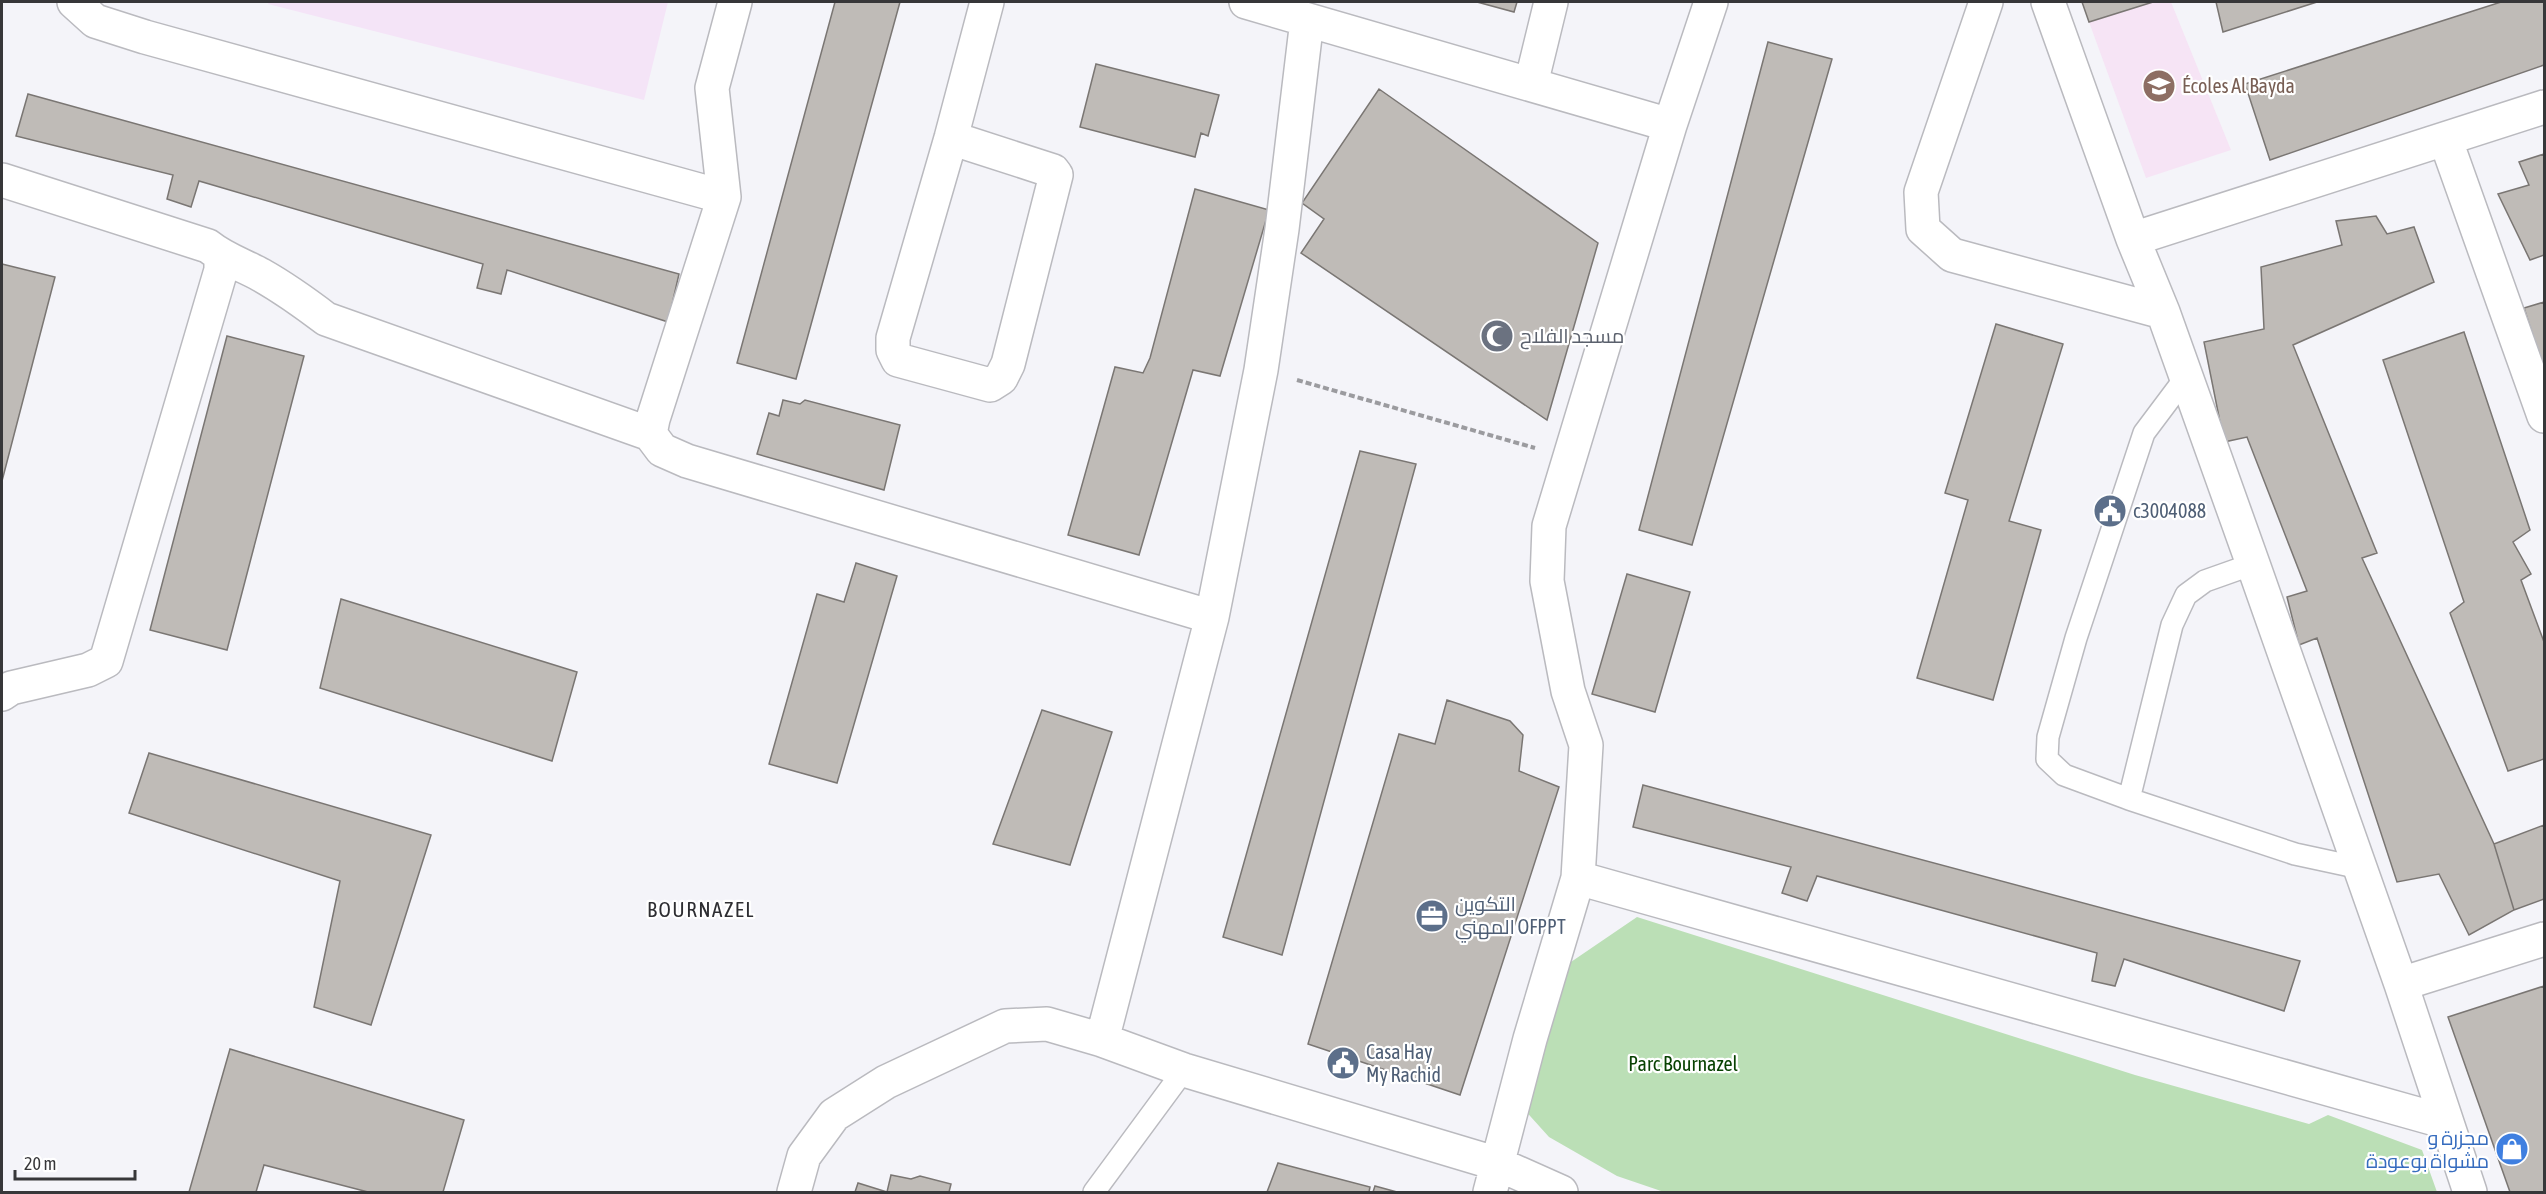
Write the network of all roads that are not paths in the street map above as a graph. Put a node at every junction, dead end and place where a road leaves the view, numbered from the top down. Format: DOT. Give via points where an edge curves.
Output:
graph roads {
  1 [pos="74,2"];
  2 [pos="735,2"];
  3 [pos="987,2"];
  4 [pos="1246,2"];
  5 [pos="1551,2"];
  6 [pos="1711,2"];
  7 [pos="1986,2"];
  8 [pos="2048,2"];
  9 [pos="1307,20"];
  10 [pos="1531,84"];
  11 [pos="2544,107"];
  12 [pos="1670,125"];
  13 [pos="951,138"];
  14 [pos="2446,141"];
  15 [pos="2,180"];
  16 [pos="724,197"];
  17 [pos="2133,239"];
  18 [pos="221,256"];
  19 [pos="2163,312"];
  20 [pos="2186,377"];
  21 [pos="2544,416"];
  22 [pos="650,434"];
  23 [pos="2253,564"];
  24 [pos="1212,616"];
  25 [pos="2,694"];
  26 [pos="2128,799"];
  27 [pos="2360,868"];
  28 [pos="1578,878"];
  29 [pos="2544,939"];
  30 [pos="2401,984"];
  31 [pos="1102,1040"];
  32 [pos="1184,1070"];
  33 [pos="2446,1122"];
  34 [pos="1494,1178"];
  35 [pos="794,1192"];
  36 [pos="1094,1192"];
  37 [pos="1561,1192"];
  38 [pos="2470,1192"];
  1 -- 16 [label="street" via="95,21 146,37"];
  2 -- 16 [label="street" via="712,88"];
  3 -- 13 [label="street"];
  4 -- 9 [label="street"];
  5 -- 10 [label="street"];
  6 -- 12 [label="street"];
  7 -- 19 [label="street" via="1921,192 1923,229 1952,255"];
  8 -- 17 [label="street"];
  9 -- 10 [label="street"];
  9 -- 24 [label="street" via="1261,370"];
  10 -- 12 [label="street"];
  11 -- 14 [label="street"];
  12 -- 28 [label="street" via="1549,526 1547,581 1568,691 1586,745"];
  13 -- 13 [label="street" via="893,338 893,350 898,360 990,386 1001,378 1008,364 1056,175"];
  14 -- 17 [label="street"];
  14 -- 21 [label="street"];
  15 -- 18 [label="street" via="208,246"];
  16 -- 22 [label="street"];
  17 -- 19 [label="street"];
  18 -- 22 [label="street" via="291,292 326,319"];
  18 -- 25 [label="street" via="221,270 106,661 88,670 11,688"];
  19 -- 20 [label="street"];
  20 -- 23 [label="street"];
  20 -- 26 [label="lane" via="2144,433 2076,638 2048,737 2047,759 2064,774"];
  22 -- 24 [label="street" via="662,450 687,461"];
  23 -- 26 [label="lane" via="2205,581 2186,595 2172,625"];
  23 -- 27 [label="street"];
  24 -- 31 [label="street"];
  26 -- 27 [label="lane" via="2295,854"];
  27 -- 30 [label="street"];
  28 -- 33 [label="street"];
  28 -- 34 [label="street"];
  29 -- 30 [label="street"];
  30 -- 33 [label="street"];
  31 -- 32 [label="street"];
  31 -- 35 [label="street" via="1047,1024 1005,1026 886,1082 834,1115 804,1156"];
  32 -- 34 [label="street"];
  32 -- 36 [label="lane"];
  33 -- 38 [label="street"];
  34 -- 37 [label="street"];
}
